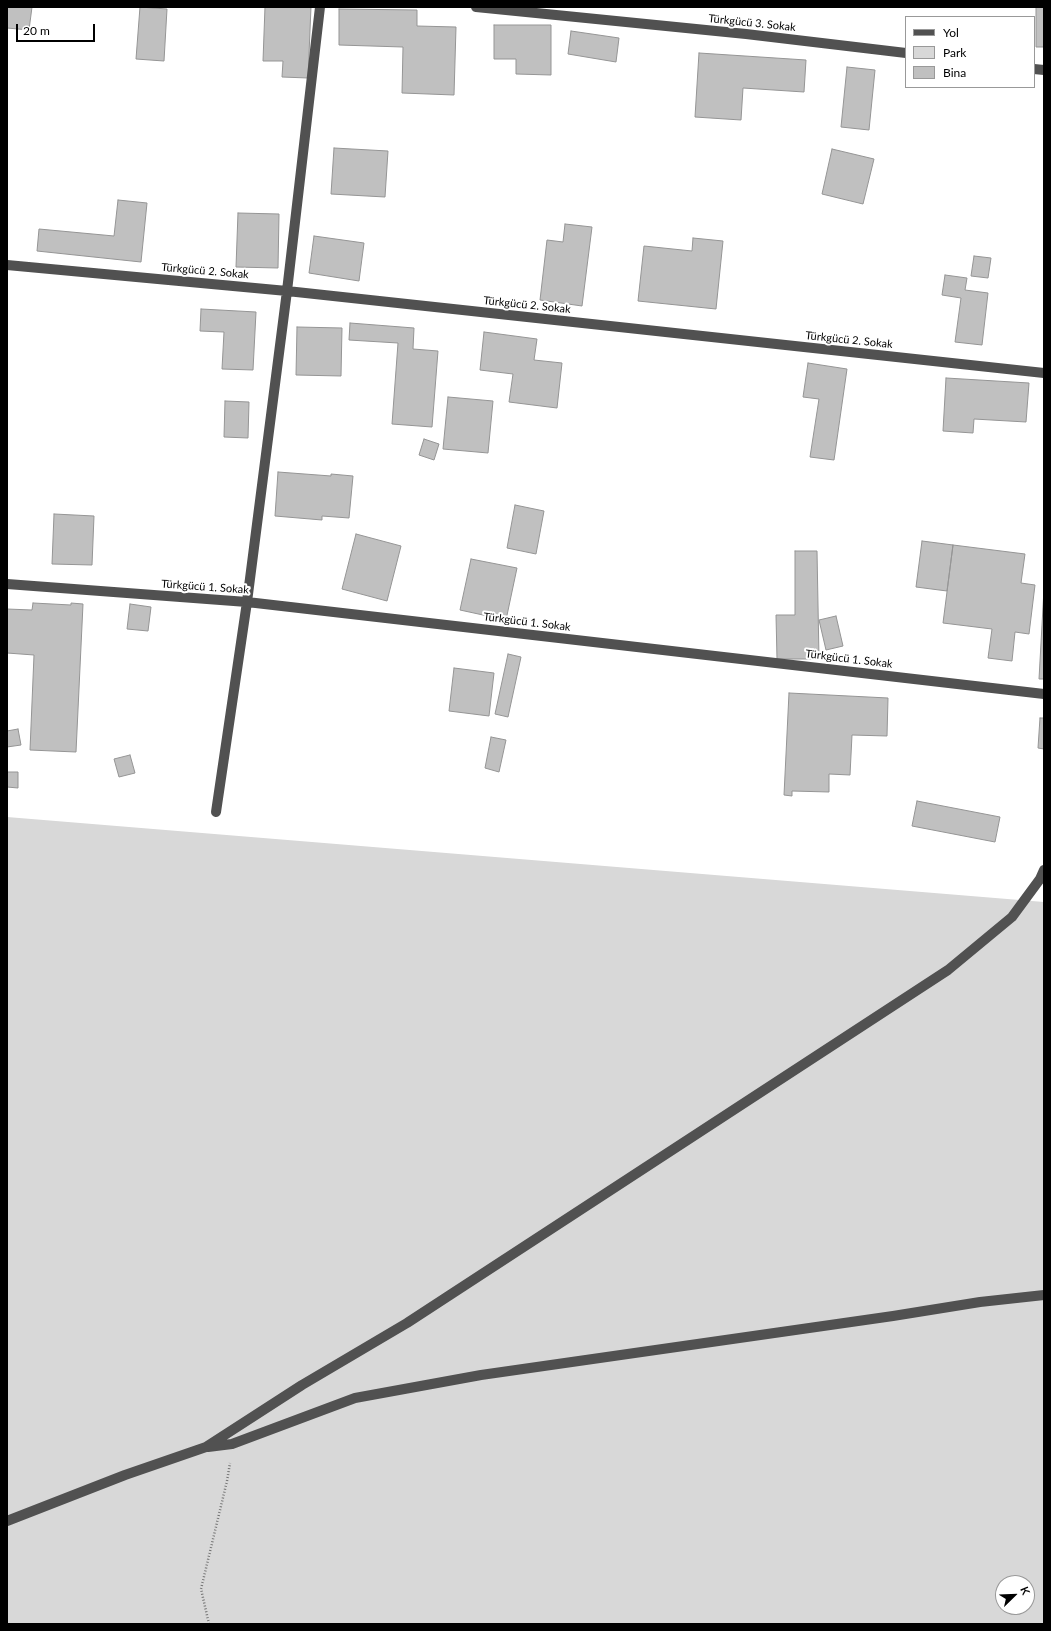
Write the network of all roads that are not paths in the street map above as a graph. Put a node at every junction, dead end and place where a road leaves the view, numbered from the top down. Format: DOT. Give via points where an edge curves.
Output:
graph roads {
  1 [pos="320,7"];
  2 [pos="476,7"];
  3 [pos="905,54"];
  4 [pos="7,265"];
  5 [pos="287,291"];
  6 [pos="1044,373"];
  7 [pos="7,584"];
  8 [pos="247,602"];
  9 [pos="1044,694"];
  10 [pos="216,812"];
  11 [pos="1044,870"];
  12 [pos="1044,1295"];
  13 [pos="206,1447"];
  14 [pos="7,1521"];
  1 -- 5 [label="street"];
  2 -- 3 [label="street, Türkgücü 3. Sokak" via="746,34"];
  4 -- 5 [label="street, Türkgücü 2. Sokak"];
  5 -- 6 [label="street, Türkgücü 2. Sokak"];
  5 -- 8 [label="street"];
  7 -- 8 [label="street, Türkgücü 1. Sokak"];
  8 -- 9 [label="street, Türkgücü 1. Sokak"];
  8 -- 10 [label="street"];
  11 -- 13 [label="street" via="1012,917 948,970 414,1318 302,1385"];
  12 -- 13 [label="street" via="980,1302 482,1375 362,1396 232,1444"];
  13 -- 14 [label="street"];
}
